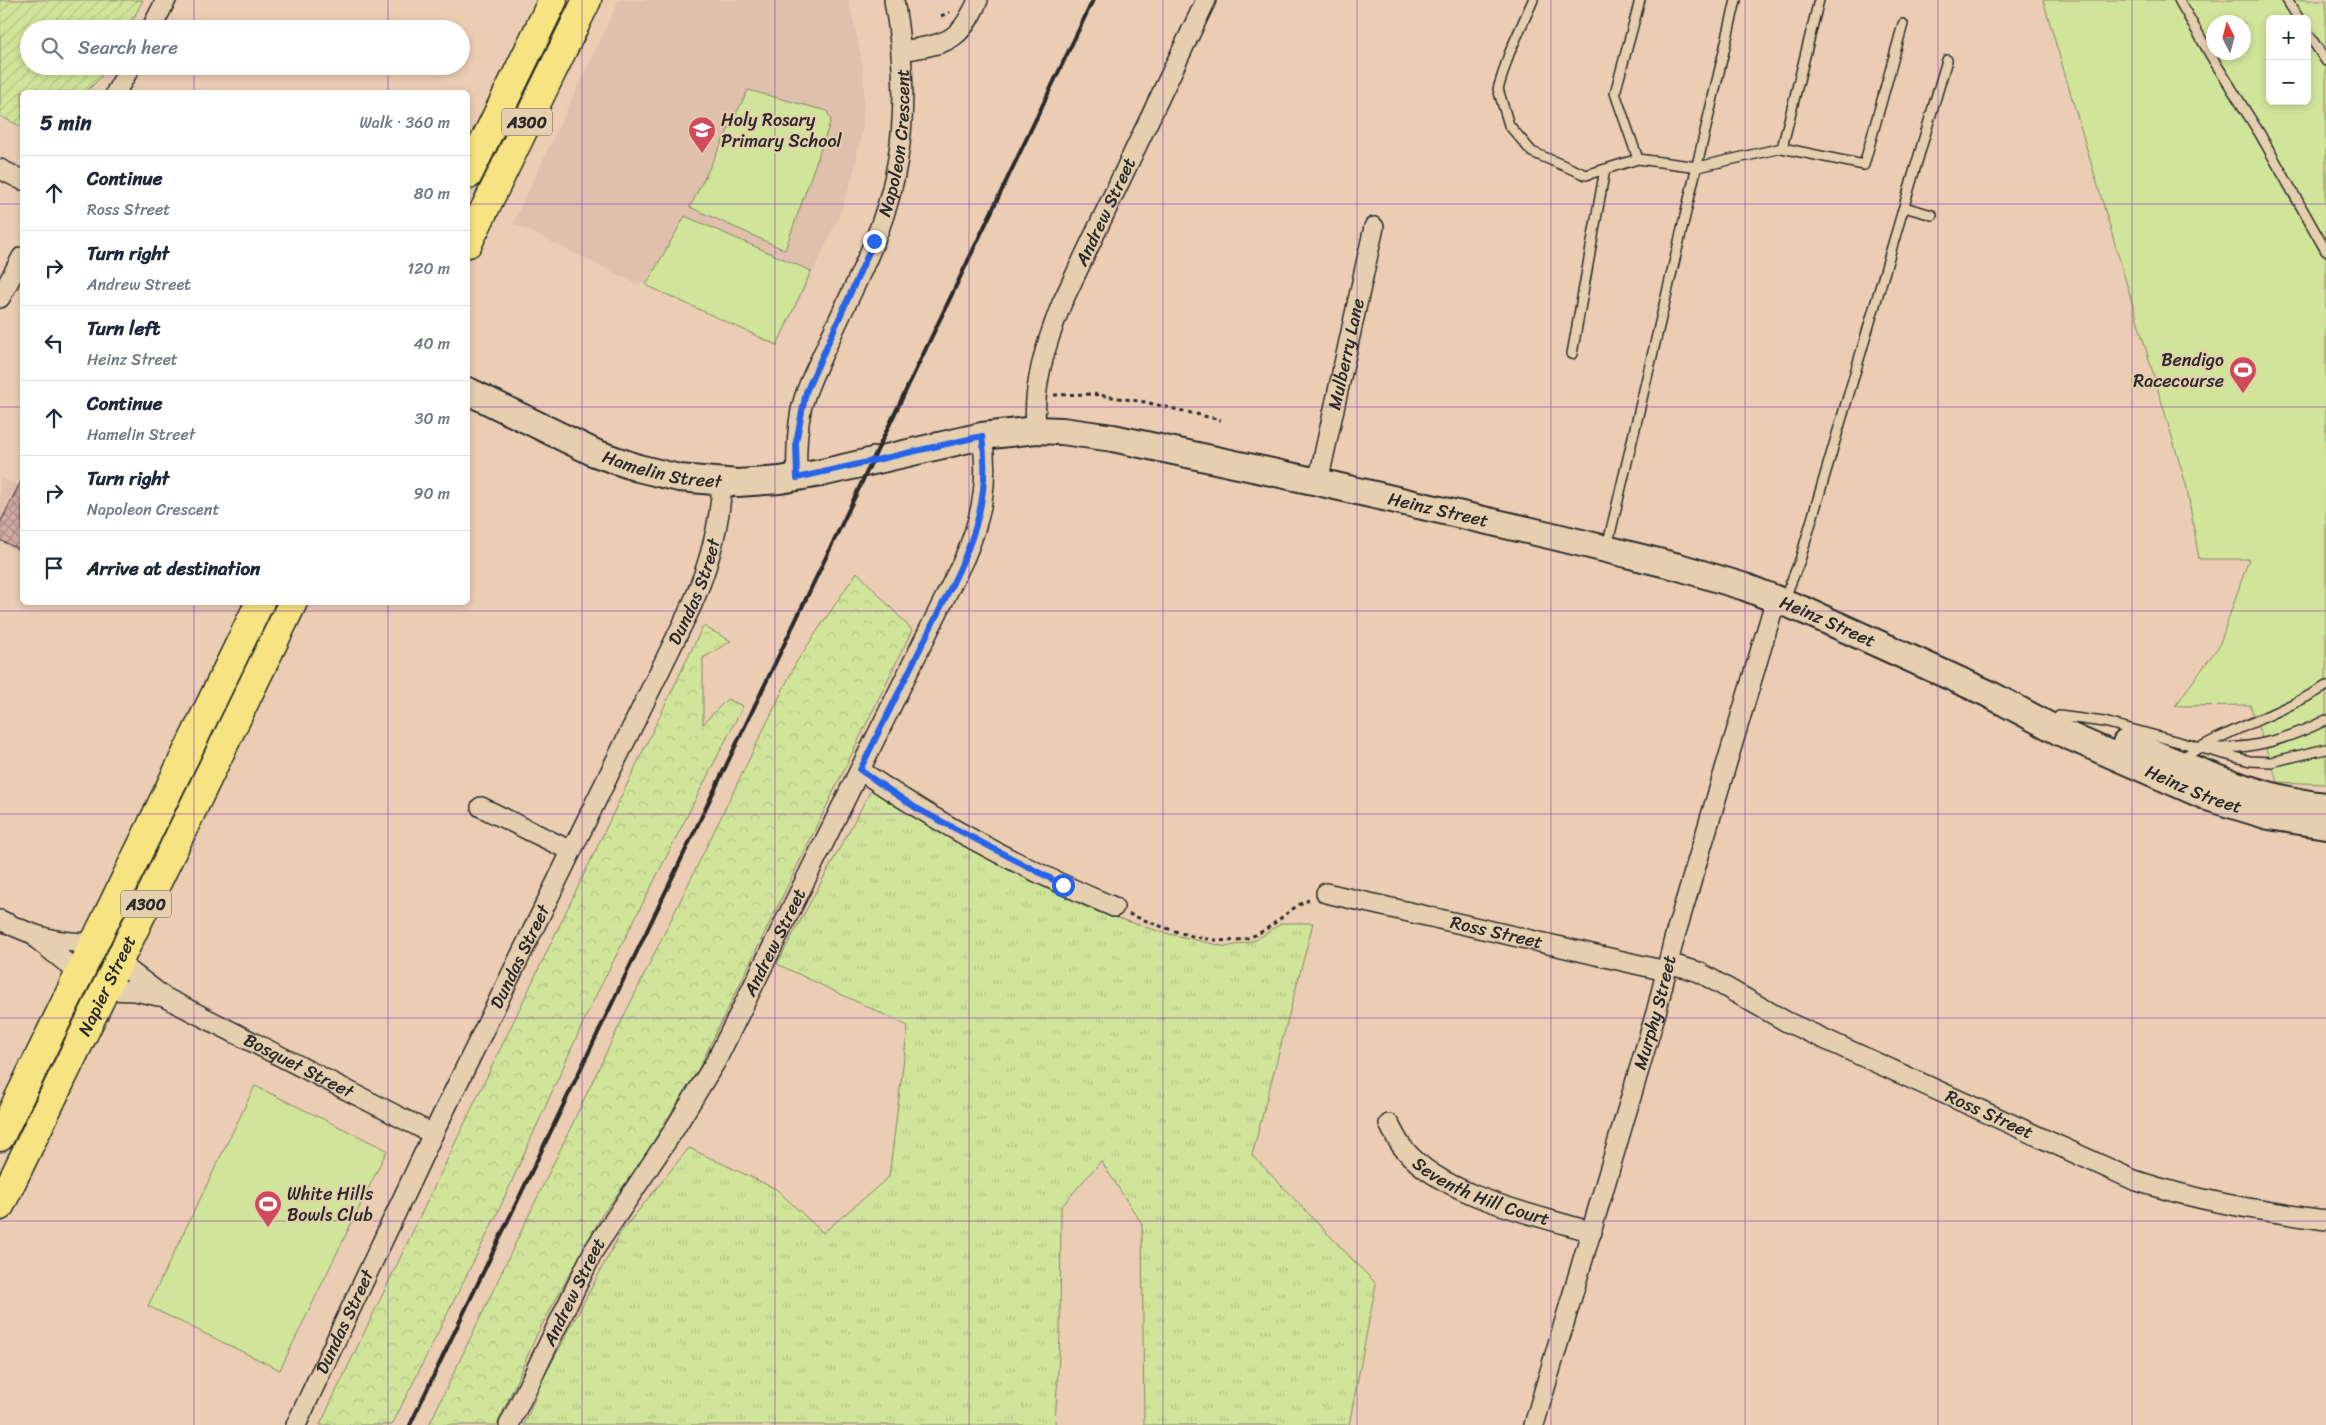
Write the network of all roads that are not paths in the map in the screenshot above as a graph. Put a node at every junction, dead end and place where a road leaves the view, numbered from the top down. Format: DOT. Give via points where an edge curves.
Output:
graph roads {
  1 [pos="166,0"];
  2 [pos="553,0"];
  3 [pos="587,0"];
  4 [pos="894,0"];
  5 [pos="978,0"];
  6 [pos="1206,0"];
  7 [pos="1532,0"];
  8 [pos="1640,0"];
  9 [pos="1736,0"];
  10 [pos="1819,0"];
  11 [pos="2179,0"];
  12 [pos="2287,0"];
  13 [pos="2296,15"];
  14 [pos="156,20"];
  15 [pos="1903,24"];
  16 [pos="2311,38"];
  17 [pos="902,51"];
  18 [pos="1947,60"];
  19 [pos="2326,61"];
  20 [pos="126,75"];
  21 [pos="117,90"];
  22 [pos="1782,148"];
  23 [pos="1638,159"];
  24 [pos="1698,167"];
  25 [pos="0,169"];
  26 [pos="1605,169"];
  27 [pos="470,171"];
  28 [pos="20,179"];
  29 [pos="1904,207"];
  30 [pos="1932,215"];
  31 [pos="1374,227"];
  32 [pos="470,239"];
  33 [pos="2326,251"];
  34 [pos="20,261"];
  35 [pos="0,298"];
  36 [pos="1572,354"];
  37 [pos="470,392"];
  38 [pos="1036,430"];
  39 [pos="982,436"];
  40 [pos="871,462"];
  41 [pos="797,478"];
  42 [pos="722,482"];
  43 [pos="1318,482"];
  44 [pos="1606,549"];
  45 [pos="1780,600"];
  46 [pos="259,605"];
  47 [pos="292,605"];
  48 [pos="2326,686"];
  49 [pos="1987,693"];
  50 [pos="2059,716"];
  51 [pos="2326,720"];
  52 [pos="2200,747"];
  53 [pos="2326,748"];
  54 [pos="2168,768"];
  55 [pos="860,770"];
  56 [pos="2326,806"];
  57 [pos="481,807"];
  58 [pos="2326,826"];
  59 [pos="571,851"];
  60 [pos="1326,893"];
  61 [pos="1114,907"];
  62 [pos="0,920"];
  63 [pos="33,936"];
  64 [pos="95,943"];
  65 [pos="118,962"];
  66 [pos="1667,967"];
  67 [pos="79,974"];
  68 [pos="105,990"];
  69 [pos="164,998"];
  70 [pos="58,1086"];
  71 [pos="1389,1124"];
  72 [pos="433,1134"];
  73 [pos="0,1137"];
  74 [pos="0,1175"];
  75 [pos="0,1206"];
  76 [pos="2326,1220"];
  77 [pos="1592,1232"];
  78 [pos="296,1425"];
  79 [pos="509,1425"];
  80 [pos="1534,1425"];
  1 -- 14 [label="street"];
  2 -- 27 [label="highway, A300"];
  3 -- 32 [label="highway, A300"];
  4 -- 17 [label="street, Napoleon Crescent"];
  5 -- 17 [label="street" via="961,32 932,46"];
  6 -- 38 [label="street, Andrew Street" via="1062,303 1039,375"];
  7 -- 26 [label="lane" via="1498,89 1509,125 1532,152 1586,175"];
  8 -- 23 [label="lane" via="1615,93"];
  9 -- 24 [label="lane"];
  10 -- 22 [label="lane"];
  11 -- 33 [label="lane"];
  12 -- 13 [label="lane"];
  15 -- 22 [label="lane" via="1864,165"];
  16 -- 19 [label="lane"];
  17 -- 41 [label="street, Napoleon Crescent" via="902,128 891,192 874,241 806,392 796,442"];
  18 -- 29 [label="lane"];
  20 -- 21 [label="street"];
  22 -- 24 [label="lane"];
  23 -- 24 [label="lane"];
  23 -- 26 [label="lane"];
  24 -- 44 [label="lane"];
  25 -- 28 [label="street"];
  26 -- 36 [label="lane"];
  29 -- 30 [label="lane"];
  29 -- 45 [label="lane" via="1800,560"];
  31 -- 43 [label="street, Mulberry Lane"];
  34 -- 35 [label="street"];
  37 -- 42 [label="street, Hamelin Street" via="616,462 679,478"];
  38 -- 39 [label="street, Heinz Street"];
  38 -- 43 [label="street, Heinz Street" via="1113,438"];
  39 -- 40 [label="street, Heinz Street"];
  39 -- 55 [label="street, Andrew Street" via="986,482 973,538"];
  40 -- 41 [label="street, Hamelin Street"];
  41 -- 42 [label="street, Hamelin Street"];
  42 -- 59 [label="street, Dundas Street" via="718,527 705,576"];
  43 -- 44 [label="street, Heinz Street"];
  44 -- 45 [label="street, Heinz Street" via="1714,577"];
  45 -- 49 [label="street, Heinz Street"];
  45 -- 66 [label="street, Murphy Street"];
  46 -- 64 [label="highway, Napier Street / A300"];
  47 -- 65 [label="highway, Napier Street / A300"];
  48 -- 52 [label="lane" via="2284,710"];
  49 -- 50 [label="street, Heinz Street"];
  49 -- 54 [label="street, Heinz Street" via="2060,732"];
  50 -- 52 [label="lane" via="2104,722"];
  50 -- 54 [label="street, Heinz Street"];
  51 -- 52 [label="lane" via="2264,745"];
  52 -- 53 [label="lane" via="2250,761 2270,762"];
  52 -- 54 [label="lane"];
  54 -- 56 [label="street, Heinz Street"];
  54 -- 58 [label="street, Heinz Street" via="2210,798 2278,818"];
  55 -- 61 [label="street" via="940,821 1063,885"];
  55 -- 79 [label="street, Andrew Street" via="716,1061 594,1250"];
  57 -- 59 [label="street"];
  59 -- 72 [label="street, Dundas Street"];
  60 -- 66 [label="street, Ross Street"];
  62 -- 63 [label="street"];
  63 -- 64 [label="street" via="61,943"];
  63 -- 67 [label="street"];
  64 -- 67 [label="highway, Napier Street / A300"];
  65 -- 68 [label="highway, Napier Street / A300"];
  65 -- 69 [label="street, Bosquet Street"];
  66 -- 76 [label="street, Ross Street" via="1698,972 1787,1022 2134,1180 2228,1205"];
  66 -- 77 [label="street, Murphy Street"];
  67 -- 73 [label="highway, Napier Street / A300"];
  68 -- 69 [label="street, Bosquet Street" via="134,991"];
  68 -- 70 [label="highway, Napier Street / A300"];
  69 -- 72 [label="street, Bosquet Street"];
  70 -- 74 [label="highway"];
  70 -- 75 [label="highway, Napier Street / A300"];
  71 -- 77 [label="street, Seventh Hill Court" via="1406,1152 1458,1189"];
  72 -- 78 [label="street, Dundas Street"];
  77 -- 80 [label="street, Murphy Street"];
}
